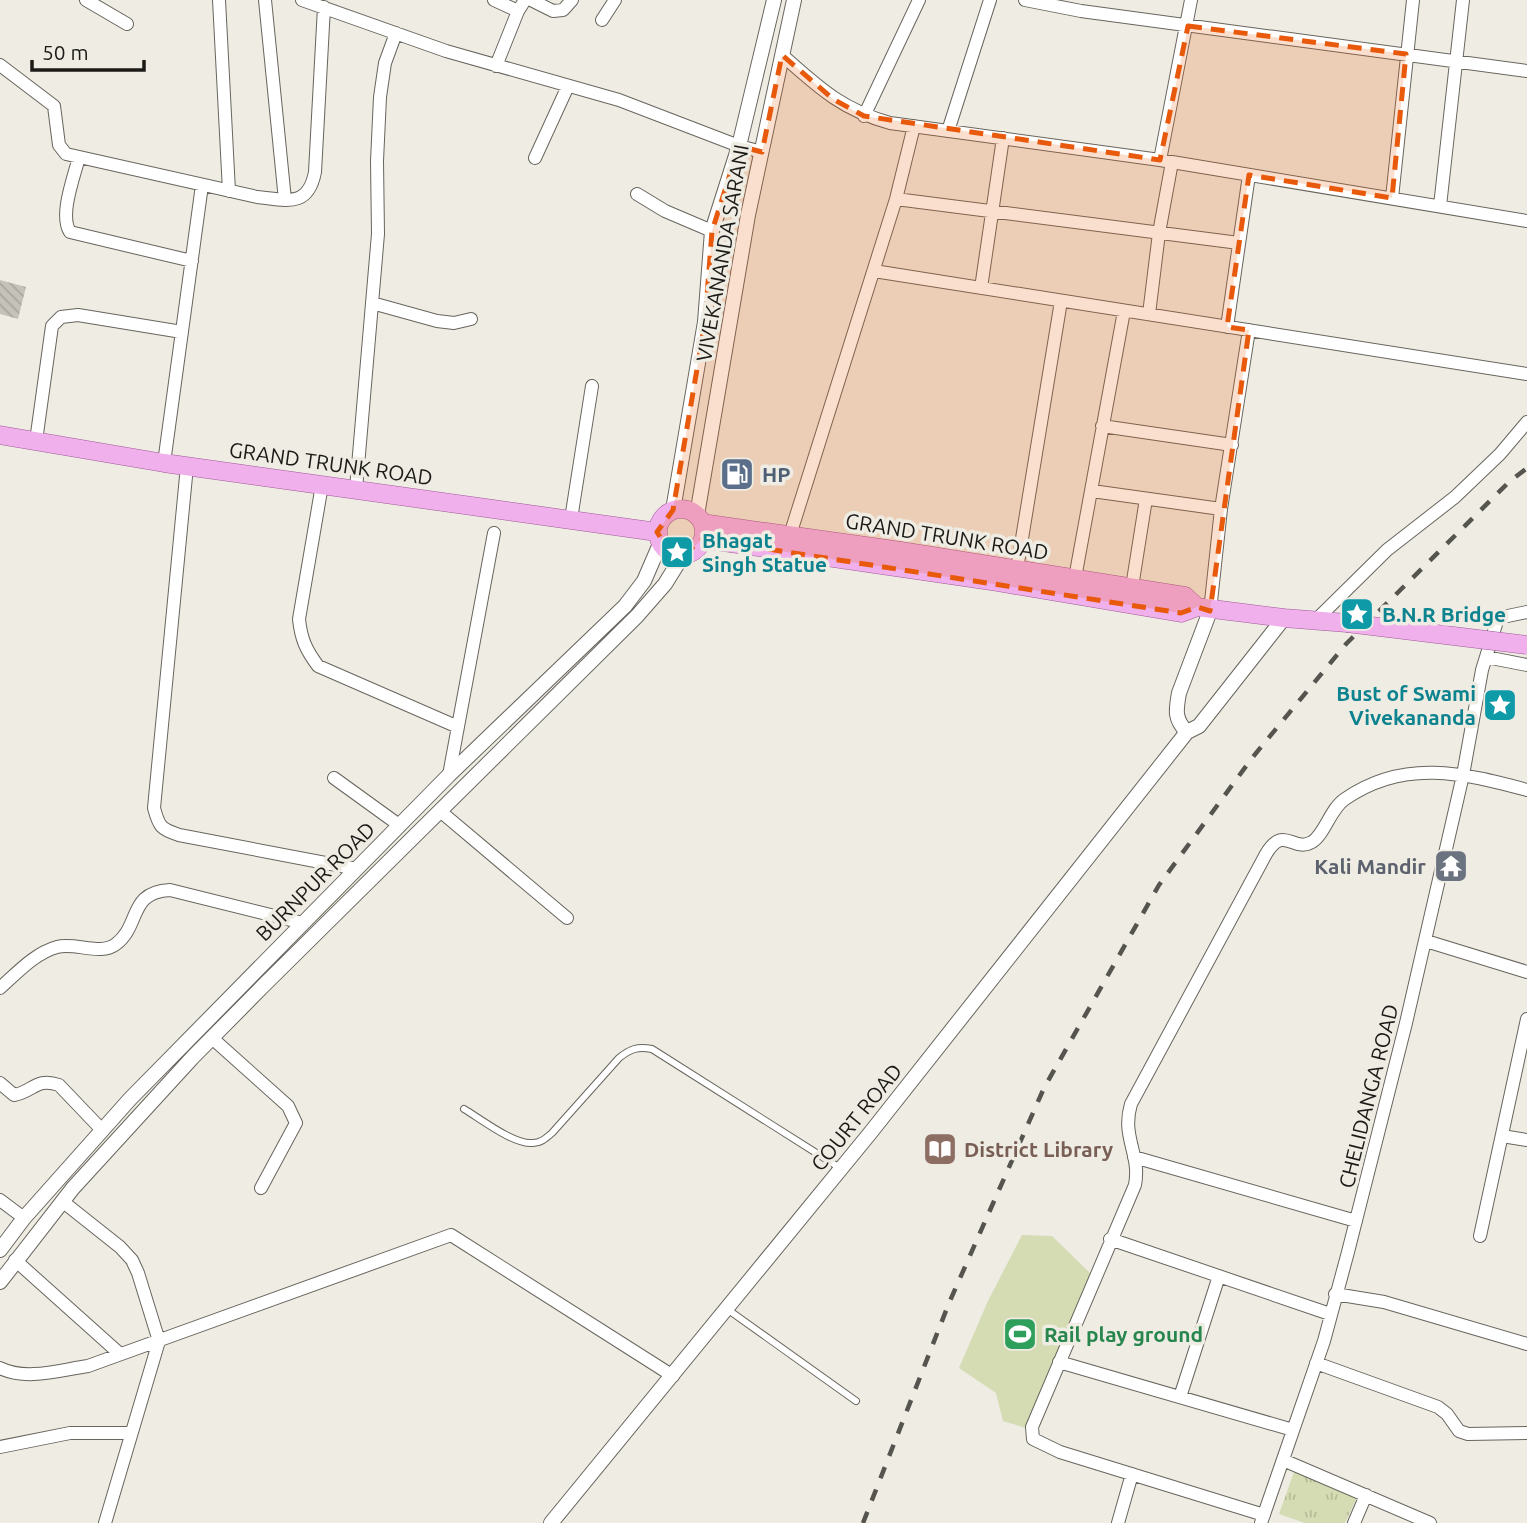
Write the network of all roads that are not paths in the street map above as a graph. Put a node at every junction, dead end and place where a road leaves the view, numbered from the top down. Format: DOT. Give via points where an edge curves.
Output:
graph roads {
  1 [pos="86,0"];
  2 [pos="219,0"];
  3 [pos="265,0"];
  4 [pos="302,0"];
  5 [pos="494,0"];
  6 [pos="531,0"];
  7 [pos="572,0"];
  8 [pos="615,0"];
  9 [pos="774,0"];
  10 [pos="794,0"];
  11 [pos="919,0"];
  12 [pos="990,0"];
  13 [pos="1025,0"];
  14 [pos="1191,0"];
  15 [pos="1413,0"];
  16 [pos="1463,0"];
  17 [pos="1082,5"];
  18 [pos="522,6"];
  19 [pos="324,8"];
  20 [pos="602,20"];
  21 [pos="127,24"];
  22 [pos="1188,26"];
  23 [pos="396,33"];
  24 [pos="1406,54"];
  25 [pos="782,55"];
  26 [pos="1456,61"];
  27 [pos="0,65"];
  28 [pos="496,66"];
  29 [pos="1527,71"];
  30 [pos="568,86"];
  31 [pos="864,116"];
  32 [pos="914,126"];
  33 [pos="948,131"];
  34 [pos="1003,138"];
  35 [pos="739,146"];
  36 [pos="762,152"];
  37 [pos="79,157"];
  38 [pos="535,158"];
  39 [pos="1166,161"];
  40 [pos="1249,175"];
  41 [pos="202,185"];
  42 [pos="229,191"];
  43 [pos="637,194"];
  44 [pos="1392,198"];
  45 [pos="897,199"];
  46 [pos="285,200"];
  47 [pos="1440,206"];
  48 [pos="993,211"];
  49 [pos="1527,221"];
  50 [pos="712,231"];
  51 [pos="1159,233"];
  52 [pos="1239,243"];
  53 [pos="192,261"];
  54 [pos="874,271"];
  55 [pos="981,288"];
  56 [pos="1061,301"];
  57 [pos="372,303"];
  58 [pos="1124,311"];
  59 [pos="1149,314"];
  60 [pos="471,318"];
  61 [pos="1227,327"];
  62 [pos="1248,330"];
  63 [pos="182,332"];
  64 [pos="1527,374"];
  65 [pos="592,386"];
  66 [pos="1527,422"];
  67 [pos="1102,426"];
  68 [pos="0,435"];
  69 [pos="36,441"];
  70 [pos="1232,445"];
  71 [pos="164,463"];
  72 [pos="187,466"];
  73 [pos="322,485"];
  74 [pos="356,489"];
  75 [pos="1092,491"];
  76 [pos="1146,499"];
  77 [pos="673,509"];
  78 [pos="1221,509"];
  79 [pos="571,519"];
  80 [pos="700,525"];
  81 [pos="494,533"];
  82 [pos="790,535"];
  83 [pos="659,538"];
  84 [pos="683,555"];
  85 [pos="1017,569"];
  86 [pos="1075,578"];
  87 [pos="1132,587"];
  88 [pos="1197,605"];
  89 [pos="1527,612"];
  90 [pos="1284,618"];
  91 [pos="1330,622"];
  92 [pos="1527,645"];
  93 [pos="1484,664"];
  94 [pos="1527,665"];
  95 [pos="458,727"];
  96 [pos="1187,732"];
  97 [pos="449,775"];
  98 [pos="1463,775"];
  99 [pos="334,778"];
  100 [pos="1527,790"];
  101 [pos="440,811"];
  102 [pos="399,825"];
  103 [pos="357,869"];
  104 [pos="567,918"];
  105 [pos="303,923"];
  106 [pos="1426,941"];
  107 [pos="1527,972"];
  108 [pos="0,988"];
  109 [pos="1527,1018"];
  110 [pos="212,1038"];
  111 [pos="0,1083"];
  112 [pos="464,1109"];
  113 [pos="102,1130"];
  114 [pos="1502,1136"];
  115 [pos="1527,1140"];
  116 [pos="1135,1157"];
  117 [pos="841,1169"];
  118 [pos="261,1188"];
  119 [pos="0,1200"];
  120 [pos="62,1201"];
  121 [pos="24,1217"];
  122 [pos="1356,1221"];
  123 [pos="1480,1236"];
  124 [pos="1110,1239"];
  125 [pos="0,1250"];
  126 [pos="15,1260"];
  127 [pos="1219,1276"];
  128 [pos="0,1282"];
  129 [pos="1335,1294"];
  130 [pos="727,1309"];
  131 [pos="1330,1314"];
  132 [pos="159,1341"];
  133 [pos="1527,1344"];
  134 [pos="120,1354"];
  135 [pos="1059,1362"];
  136 [pos="1316,1363"];
  137 [pos="0,1368"];
  138 [pos="673,1376"];
  139 [pos="1180,1397"];
  140 [pos="856,1402"];
  141 [pos="1293,1430"];
  142 [pos="131,1433"];
  143 [pos="1527,1433"];
  144 [pos="0,1447"];
  145 [pos="1283,1460"];
  146 [pos="1132,1474"];
  147 [pos="1366,1495"];
  148 [pos="1263,1519"];
  149 [pos="104,1523"];
  150 [pos="551,1523"];
  151 [pos="1118,1523"];
  152 [pos="1354,1523"];
  153 [pos="1430,1523"];
  1 -- 21 [label="street"];
  2 -- 42 [label="street"];
  3 -- 46 [label="street"];
  4 -- 19 [label="street"];
  5 -- 18 [label="street"];
  6 -- 7 [label="street" via="553,11 563,10"];
  8 -- 20 [label="street"];
  9 -- 35 [label="street, VIVEKANANDA SARANI"];
  10 -- 25 [label="street, VIVEKANANDA SARANI"];
  11 -- 31 [label="street"];
  12 -- 33 [label="street"];
  13 -- 17 [label="street"];
  14 -- 22 [label="street"];
  15 -- 24 [label="street"];
  16 -- 26 [label="street"];
  17 -- 22 [label="street"];
  18 -- 28 [label="street"];
  19 -- 23 [label="street"];
  19 -- 46 [label="street" via="312,188 302,197"];
  22 -- 24 [label="street"];
  22 -- 39 [label="street"];
  23 -- 28 [label="street"];
  23 -- 57 [label="street" via="385,62 380,97"];
  24 -- 26 [label="street"];
  24 -- 44 [label="street"];
  25 -- 31 [label="street" via="833,99"];
  25 -- 36 [label="street, VIVEKANANDA SARANI"];
  26 -- 29 [label="street"];
  26 -- 47 [label="street"];
  27 -- 37 [label="street" via="54,106 59,145 66,154"];
  28 -- 30 [label="street"];
  30 -- 35 [label="street" via="649,110"];
  30 -- 38 [label="street"];
  31 -- 32 [label="street"];
  32 -- 33 [label="street"];
  32 -- 45 [label="street"];
  33 -- 34 [label="street"];
  34 -- 39 [label="street"];
  34 -- 48 [label="street"];
  35 -- 36 [label="street"];
  35 -- 50 [label="street, VIVEKANANDA SARANI"];
  36 -- 80 [label="street, VIVEKANANDA SARANI"];
  37 -- 41 [label="street"];
  37 -- 53 [label="street" via="66,212 65,225 70,232"];
  39 -- 40 [label="street"];
  39 -- 51 [label="street"];
  40 -- 44 [label="street"];
  40 -- 52 [label="street"];
  41 -- 42 [label="street"];
  41 -- 53 [label="street"];
  42 -- 46 [label="street"];
  43 -- 50 [label="street"];
  44 -- 47 [label="street"];
  45 -- 48 [label="street"];
  45 -- 54 [label="street"];
  47 -- 49 [label="street"];
  48 -- 51 [label="street"];
  48 -- 55 [label="street"];
  50 -- 77 [label="street, VIVEKANANDA SARANI" via="705,323"];
  51 -- 52 [label="street"];
  51 -- 59 [label="street"];
  52 -- 61 [label="street"];
  53 -- 63 [label="street"];
  54 -- 55 [label="street"];
  54 -- 82 [label="street"];
  55 -- 56 [label="street"];
  56 -- 58 [label="street"];
  56 -- 85 [label="street"];
  57 -- 60 [label="street" via="437,321"];
  57 -- 74 [label="street"];
  58 -- 59 [label="street"];
  58 -- 67 [label="street"];
  59 -- 61 [label="street"];
  61 -- 62 [label="street"];
  62 -- 64 [label="street"];
  62 -- 70 [label="street"];
  63 -- 69 [label="street" via="78,315 61,317 52,326"];
  63 -- 71 [label="street"];
  65 -- 79 [label="street"];
  66 -- 91 [label="street" via="1464,488 1387,550"];
  67 -- 70 [label="street"];
  67 -- 75 [label="street"];
  68 -- 69 [label="main road, GRAND TRUNK ROAD"];
  69 -- 71 [label="main road, GRAND TRUNK ROAD"];
  70 -- 78 [label="street"];
  71 -- 72 [label="main road, GRAND TRUNK ROAD"];
  72 -- 73 [label="main road, GRAND TRUNK ROAD"];
  72 -- 103 [label="street" via="157,821 163,830 179,835"];
  73 -- 74 [label="main road, GRAND TRUNK ROAD"];
  73 -- 95 [label="street" via="299,619 305,649 318,666"];
  74 -- 79 [label="main road, GRAND TRUNK ROAD"];
  75 -- 76 [label="street"];
  75 -- 86 [label="street"];
  76 -- 78 [label="street"];
  76 -- 87 [label="street"];
  77 -- 80 [label="main road, GRAND TRUNK ROAD" via="685,509"];
  77 -- 83 [label="main road" via="661,518"];
  78 -- 88 [label="street"];
  79 -- 83 [label="main road, GRAND TRUNK ROAD"];
  80 -- 82 [label="main road, GRAND TRUNK ROAD"];
  80 -- 84 [label="main road" via="691,552"];
  80 -- 88 [label="main road, GRAND TRUNK ROAD" via="997,582"];
  81 -- 95 [label="street"];
  82 -- 85 [label="main road, GRAND TRUNK ROAD"];
  83 -- 84 [label="main road, GRAND TRUNK ROAD" via="670,553"];
  83 -- 97 [label="street, BURNPUR ROAD" via="643,581 625,606"];
  84 -- 101 [label="street" via="636,616"];
  85 -- 86 [label="main road, GRAND TRUNK ROAD"];
  86 -- 87 [label="main road, GRAND TRUNK ROAD"];
  87 -- 88 [label="main road, GRAND TRUNK ROAD"];
  88 -- 90 [label="main road"];
  88 -- 96 [label="street" via="1176,707 1178,722"];
  89 -- 93 [label="street, CHELIDANGA ROAD" via="1498,618"];
  90 -- 91 [label="main road"];
  90 -- 96 [label="street, COURT ROAD" via="1199,726"];
  91 -- 92 [label="main road, bridge"];
  93 -- 94 [label="street"];
  93 -- 98 [label="street, CHELIDANGA ROAD"];
  95 -- 97 [label="street"];
  96 -- 117 [label="street, COURT ROAD"];
  97 -- 102 [label="street, BURNPUR ROAD"];
  98 -- 100 [label="street"];
  98 -- 106 [label="street, CHELIDANGA ROAD"];
  98 -- 116 [label="street" via="1426,771 1399,775 1342,800 1312,841 1278,840 1271,846 1131,1104 1127,1128"];
  99 -- 102 [label="street"];
  101 -- 104 [label="street"];
  101 -- 110 [label="street"];
  102 -- 103 [label="street, BURNPUR ROAD"];
  103 -- 105 [label="street, BURNPUR ROAD"];
  105 -- 108 [label="street" via="170,890 157,891 146,897 115,946 51,949"];
  105 -- 113 [label="street, BURNPUR ROAD"];
  106 -- 107 [label="street"];
  106 -- 122 [label="street, CHELIDANGA ROAD"];
  109 -- 114 [label="street"];
  110 -- 118 [label="street" via="288,1106 296,1123"];
  110 -- 120 [label="street"];
  111 -- 113 [label="street" via="14,1095 39,1083 59,1085"];
  112 -- 117 [label="lane" via="519,1142 542,1141 618,1058 642,1047 652,1049"];
  113 -- 121 [label="street, BURNPUR ROAD"];
  114 -- 115 [label="street"];
  114 -- 123 [label="street"];
  116 -- 122 [label="street"];
  116 -- 124 [label="street" via="1135,1185"];
  117 -- 130 [label="street, COURT ROAD"];
  119 -- 121 [label="street"];
  120 -- 126 [label="street"];
  120 -- 132 [label="street" via="132,1260"];
  121 -- 125 [label="street, BURNPUR ROAD"];
  122 -- 129 [label="street, CHELIDANGA ROAD"];
  124 -- 127 [label="street"];
  124 -- 135 [label="street"];
  126 -- 128 [label="street"];
  126 -- 134 [label="street"];
  127 -- 131 [label="street"];
  127 -- 139 [label="street"];
  129 -- 131 [label="street, CHELIDANGA ROAD"];
  129 -- 133 [label="street" via="1384,1303"];
  130 -- 138 [label="street, COURT ROAD"];
  130 -- 140 [label="lane"];
  131 -- 136 [label="street, CHELIDANGA ROAD"];
  132 -- 134 [label="street"];
  132 -- 138 [label="street" via="451,1235"];
  132 -- 142 [label="street"];
  134 -- 137 [label="street" via="88,1366 38,1374"];
  135 -- 139 [label="street"];
  135 -- 146 [label="street" via="1032,1427 1034,1439"];
  136 -- 141 [label="street, CHELIDANGA ROAD"];
  136 -- 143 [label="street" via="1438,1407 1459,1431 1468,1434"];
  138 -- 150 [label="street, COURT ROAD"];
  139 -- 141 [label="street"];
  141 -- 145 [label="street, CHELIDANGA ROAD"];
  142 -- 144 [label="street" via="70,1433"];
  142 -- 149 [label="street"];
  145 -- 147 [label="street"];
  145 -- 148 [label="street, CHELIDANGA ROAD"];
  146 -- 148 [label="street"];
  146 -- 151 [label="street"];
  147 -- 152 [label="street"];
  147 -- 153 [label="street"];
}
